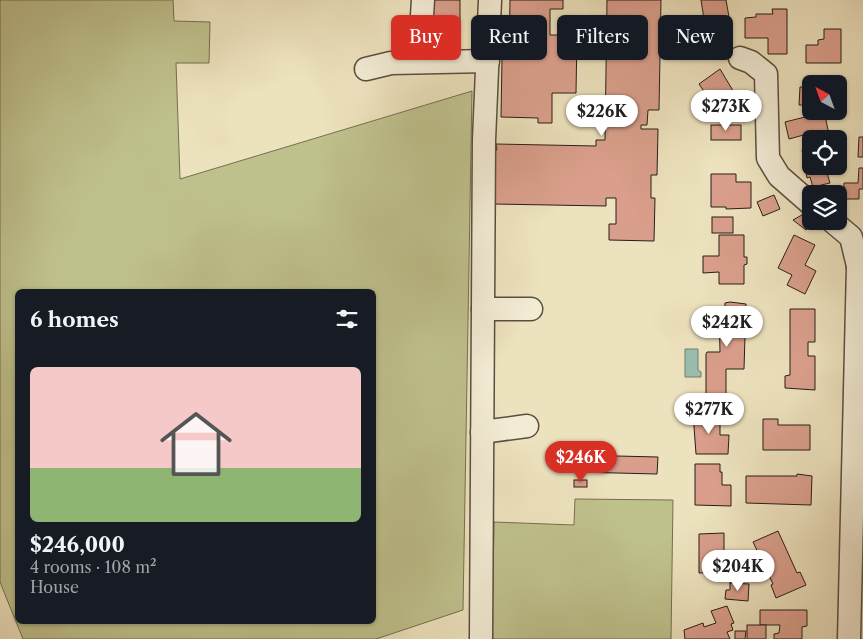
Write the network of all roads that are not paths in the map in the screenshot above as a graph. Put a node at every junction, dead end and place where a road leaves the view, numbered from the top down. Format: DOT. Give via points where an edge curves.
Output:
graph roads {
  1 [pos="423,0"];
  2 [pos="490,0"];
  3 [pos="740,58"];
  4 [pos="488,61"];
  5 [pos="420,62"];
  6 [pos="366,69"];
  7 [pos="802,196"];
  8 [pos="843,230"];
  9 [pos="861,266"];
  10 [pos="483,309"];
  11 [pos="531,309"];
  12 [pos="527,426"];
  13 [pos="482,432"];
  14 [pos="481,639"];
  15 [pos="849,639"];
  1 -- 5 [label="street"];
  2 -- 4 [label="street"];
  3 -- 7 [label="street" via="766,74 768,158 773,169"];
  4 -- 5 [label="street"];
  4 -- 10 [label="street" via="484,140 491,273"];
  5 -- 6 [label="street" via="390,63"];
  8 -- 9 [label="street" via="851,237"];
  9 -- 15 [label="street"];
  10 -- 11 [label="street"];
  10 -- 13 [label="street"];
  12 -- 13 [label="street"];
  13 -- 14 [label="street"];
}
